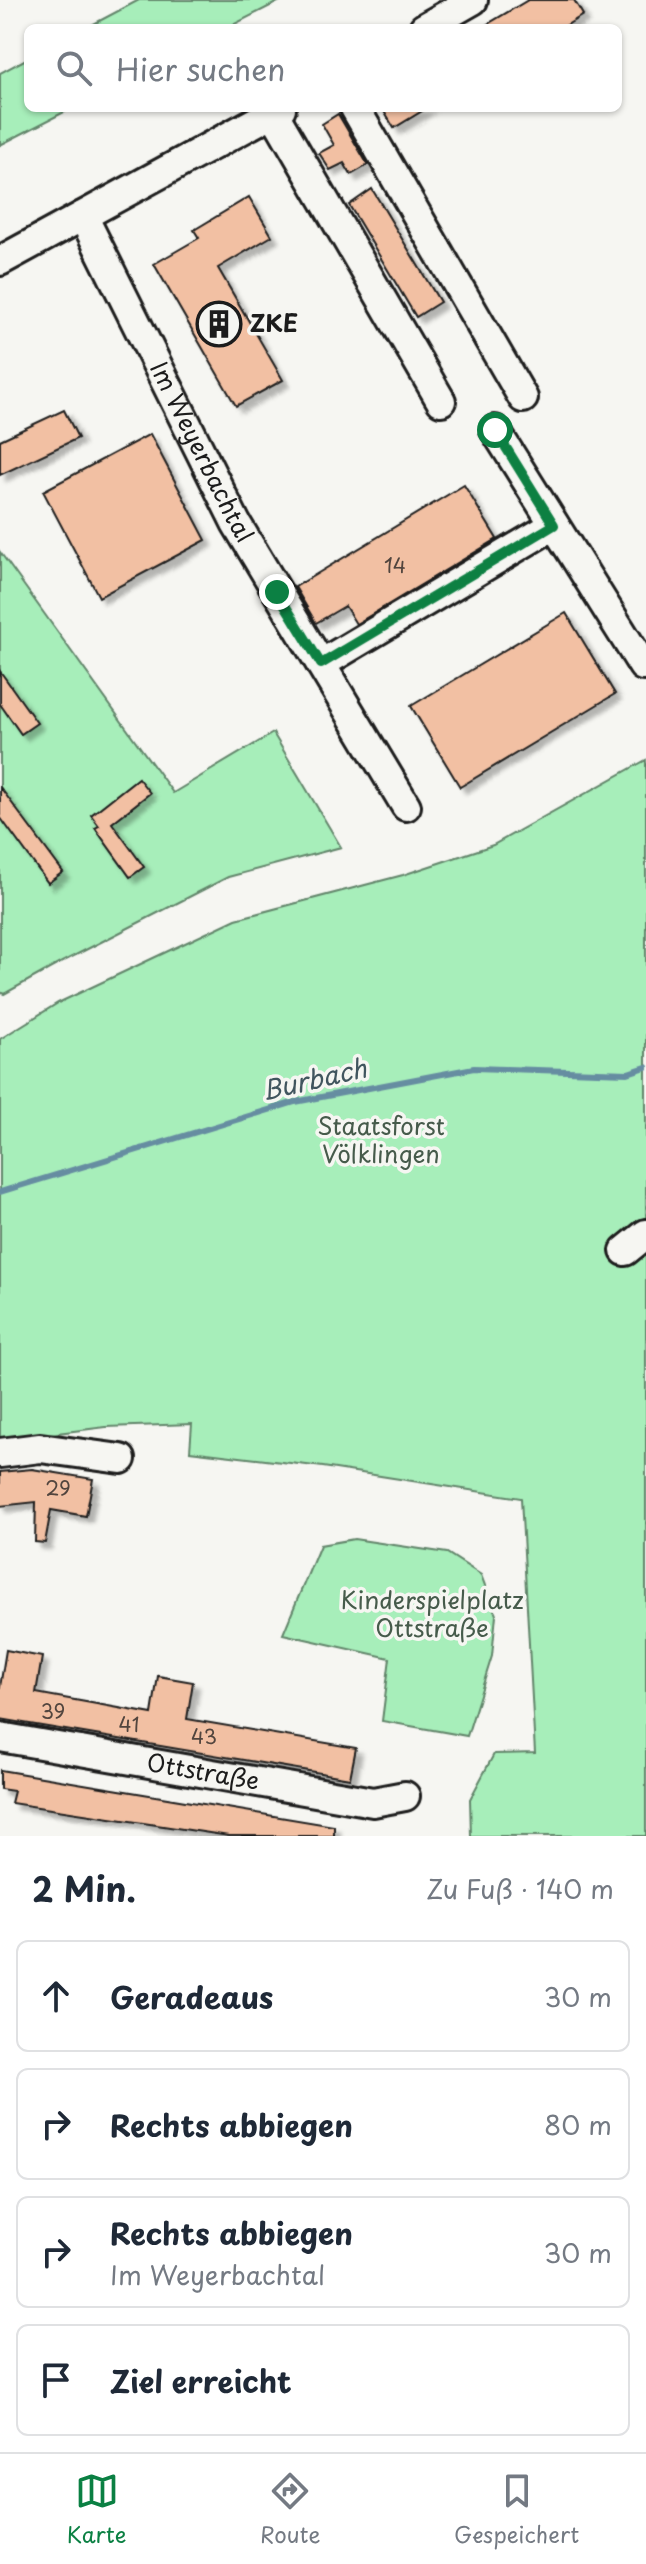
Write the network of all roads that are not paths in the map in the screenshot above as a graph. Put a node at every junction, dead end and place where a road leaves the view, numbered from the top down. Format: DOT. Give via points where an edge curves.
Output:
graph roads {
  1 [pos="473,0"];
  2 [pos="431,24"];
  3 [pos="273,112"];
  4 [pos="278,112"];
  5 [pos="357,112"];
  6 [pos="83,216"];
  7 [pos="0,261"];
  8 [pos="523,398"];
  9 [pos="441,401"];
  10 [pos="495,430"];
  11 [pos="554,525"];
  12 [pos="321,664"];
  13 [pos="643,666"];
  14 [pos="406,806"];
  15 [pos="0,1453"];
  16 [pos="121,1459"];
  17 [pos="0,1737"];
  18 [pos="405,1796"];
  1 -- 2 [label="street"];
  3 -- 6 [label="street"];
  4 -- 9 [label="street"];
  5 -- 8 [label="street"];
  6 -- 7 [label="street"];
  6 -- 12 [label="street, Im Weyerbachtal" via="236,523"];
  10 -- 11 [label="street"];
  11 -- 12 [label="street"];
  11 -- 13 [label="street"];
  12 -- 14 [label="street, Im Weyerbachtal"];
  15 -- 16 [label="street" via="40,1448"];
  17 -- 18 [label="street, Ottstraße" via="373,1802"];
}
